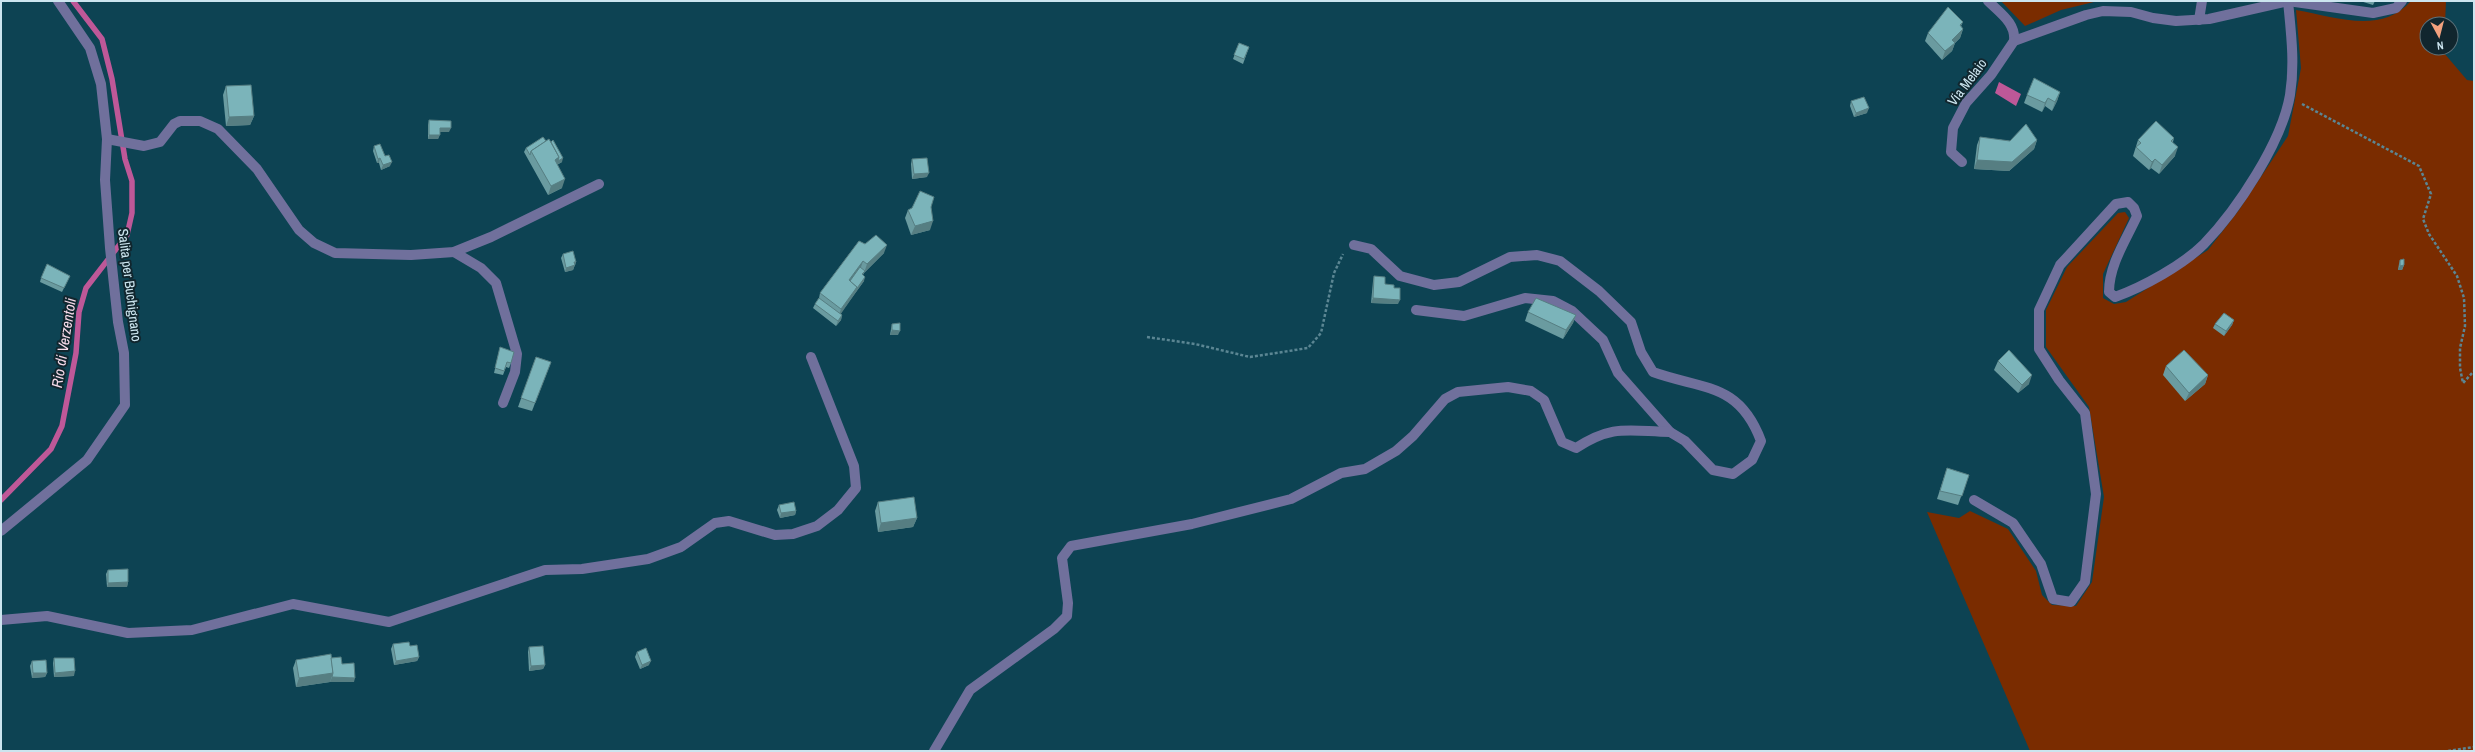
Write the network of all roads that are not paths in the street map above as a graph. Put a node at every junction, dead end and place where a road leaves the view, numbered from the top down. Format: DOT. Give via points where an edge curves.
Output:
graph roads {
  1 [pos="58,1"];
  2 [pos="1988,1"];
  3 [pos="2202,1"];
  4 [pos="2288,1"];
  5 [pos="2402,1"];
  6 [pos="2199,20"];
  7 [pos="2014,41"];
  8 [pos="107,139"];
  9 [pos="1962,162"];
  10 [pos="599,184"];
  11 [pos="1354,245"];
  12 [pos="454,252"];
  13 [pos="1416,310"];
  14 [pos="811,357"];
  15 [pos="503,403"];
  16 [pos="1670,432"];
  17 [pos="1974,500"];
  18 [pos="1,531"];
  19 [pos="1,620"];
  20 [pos="934,751"];
  1 -- 8 [label="street, Salita per Buchignano" via="90,48 101,84"];
  2 -- 7 [label="street" via="2012,25 2015,32"];
  3 -- 6 [label="street"];
  4 -- 5 [label="street" via="2373,13 2396,8"];
  4 -- 6 [label="street"];
  4 -- 17 [label="street" via="2294,63 2289,97 2279,133 2225,220 2203,245 2133,290 2115,296 2109,292 2109,282 2122,246 2137,216 2128,202 2116,204 2060,265 2039,310 2038,349 2085,413 2096,494 2085,582 2071,602 2053,599 2041,564 2013,523"];
  6 -- 7 [label="street" via="2176,21 2131,12 2103,11"];
  7 -- 9 [label="street, Via Melaio" via="1991,75 1966,103 1953,128 1951,152"];
  8 -- 12 [label="street" via="144,146 160,142 174,124 180,121 200,122 218,129 257,169 300,230 314,243 335,253 359,255"];
  8 -- 18 [label="street, Salita per Buchignano" via="105,180 110,248 124,353 125,405 87,460"];
  10 -- 12 [label="street" via="491,237"];
  11 -- 16 [label="street" via="1371,249 1400,276 1434,285 1459,282 1510,257 1537,255 1560,261 1599,291 1631,322 1641,352 1653,372 1719,390 1740,404 1754,422 1761,441 1752,460 1734,474 1713,470 1685,441"];
  12 -- 15 [label="street" via="481,268 496,283 517,354 515,372"];
  13 -- 16 [label="street" via="1464,316 1525,298 1553,301 1572,311 1603,340 1618,373"];
  14 -- 19 [label="street" via="854,466 856,488 838,510 817,526 793,534 775,535 729,522 715,523 681,547 648,559 582,569 546,570 389,622 293,604 192,630 128,633 47,616"];
  16 -- 20 [label="street" via="1614,429 1576,448 1562,442 1544,400 1531,391 1508,387 1458,392 1445,399 1413,436 1396,451 1365,469 1341,474 1291,499 1192,524 1071,546 1062,558 1068,603 1066,616 1054,629 970,690"];
}
